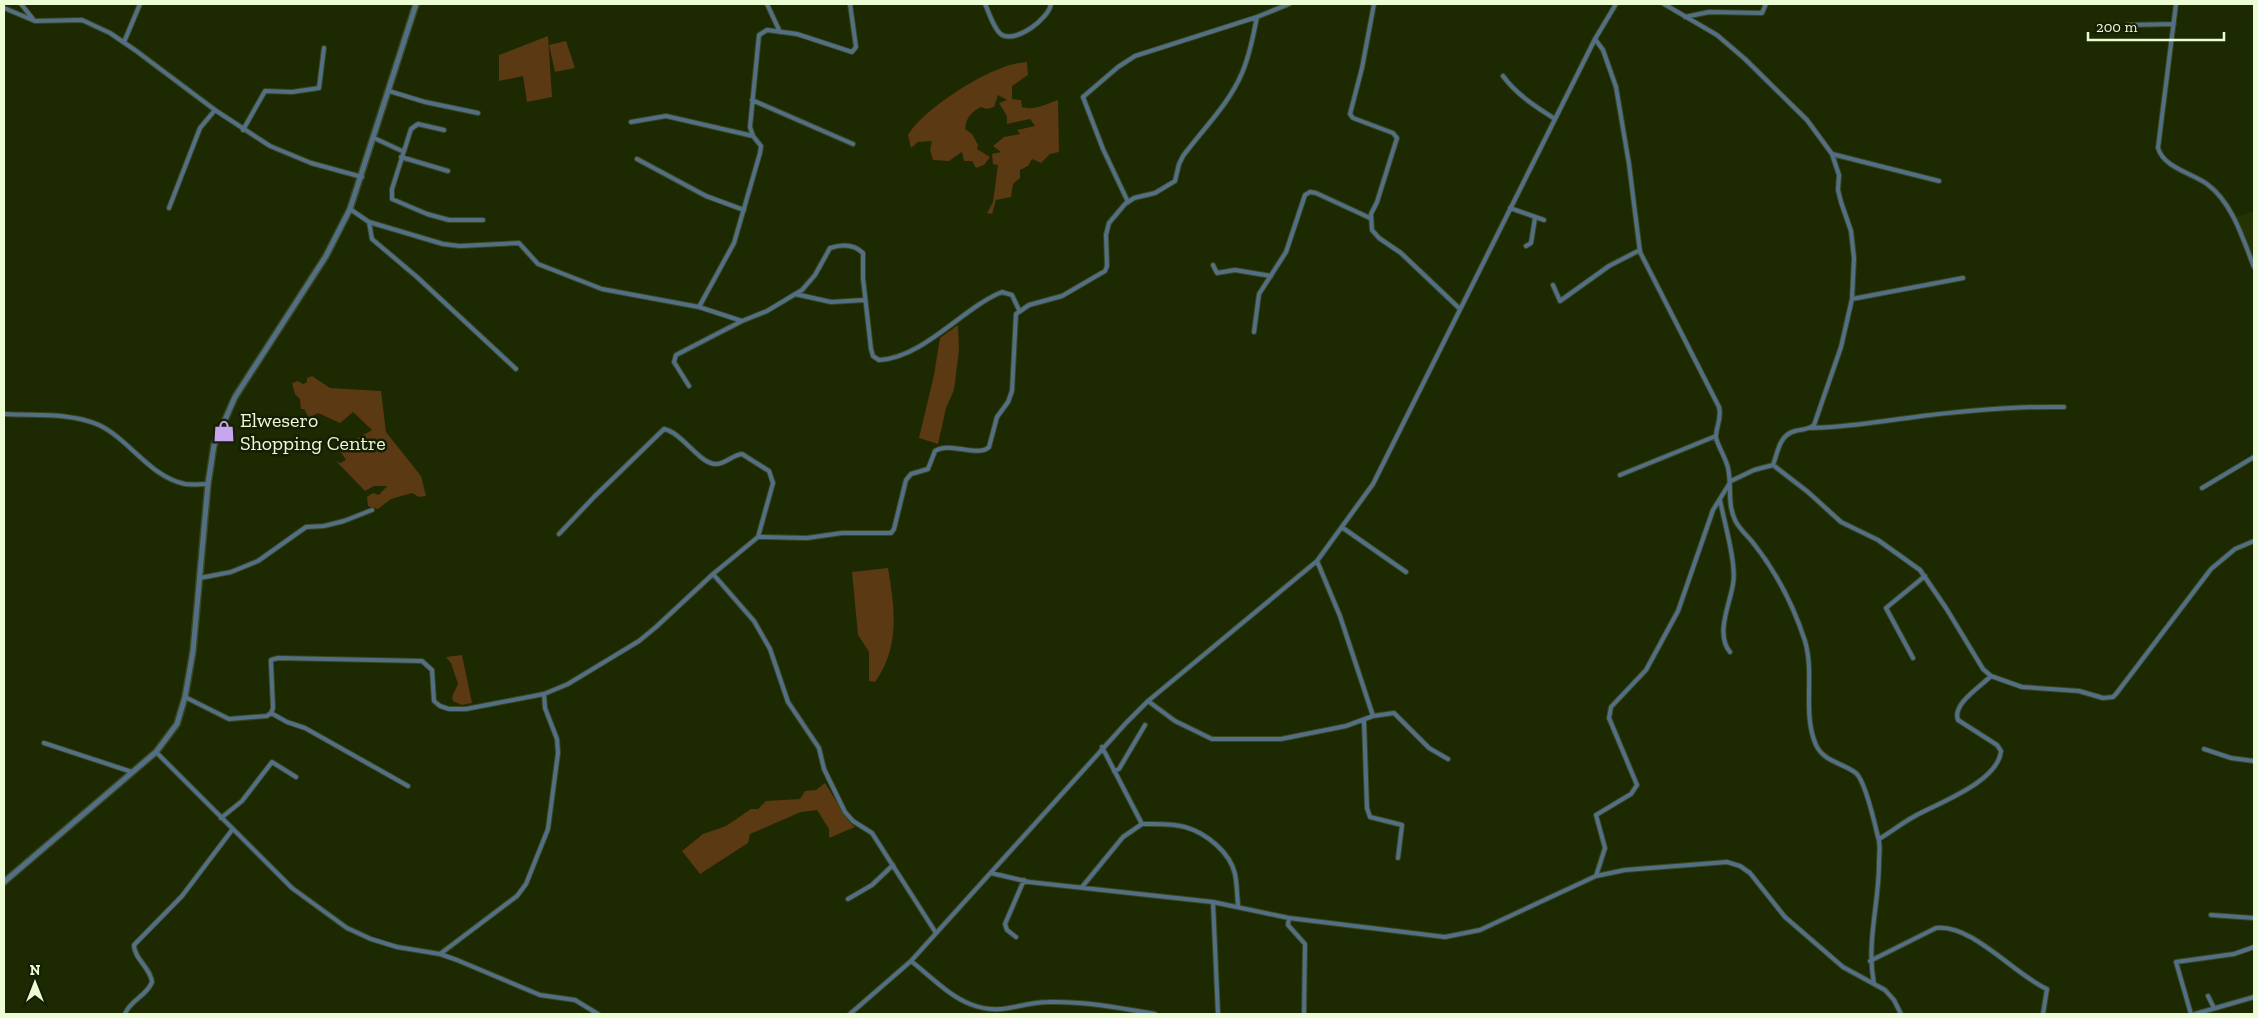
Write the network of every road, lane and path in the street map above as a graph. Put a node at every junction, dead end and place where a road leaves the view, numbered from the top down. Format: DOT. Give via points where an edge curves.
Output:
graph roads {
  1 [pos="20,4"];
  2 [pos="140,4"];
  3 [pos="416,4"];
  4 [pos="767,4"];
  5 [pos="850,4"];
  6 [pos="985,4"];
  7 [pos="1052,4"];
  8 [pos="1289,4"];
  9 [pos="1374,4"];
  10 [pos="1616,4"];
  11 [pos="1664,4"];
  12 [pos="1766,4"];
  13 [pos="2176,4"];
  14 [pos="1282,5"];
  15 [pos="4,8"];
  16 [pos="1257,17"];
  17 [pos="1685,17"];
  18 [pos="34,20"];
  19 [pos="2174,24"];
  20 [pos="2128,25"];
  21 [pos="780,32"];
  22 [pos="1595,39"];
  23 [pos="124,42"];
  24 [pos="324,48"];
  25 [pos="1503,76"];
  26 [pos="390,91"];
  27 [pos="752,100"];
  28 [pos="216,110"];
  29 [pos="478,113"];
  30 [pos="1555,119"];
  31 [pos="631,122"];
  32 [pos="243,130"];
  33 [pos="444,130"];
  34 [pos="753,136"];
  35 [pos="374,138"];
  36 [pos="852,144"];
  37 [pos="402,151"];
  38 [pos="1832,154"];
  39 [pos="400,157"];
  40 [pos="637,158"];
  41 [pos="448,171"];
  42 [pos="362,177"];
  43 [pos="1939,182"];
  44 [pos="1128,202"];
  45 [pos="169,208"];
  46 [pos="1510,208"];
  47 [pos="350,209"];
  48 [pos="744,210"];
  49 [pos="1370,218"];
  50 [pos="1535,218"];
  51 [pos="483,220"];
  52 [pos="1544,220"];
  53 [pos="369,222"];
  54 [pos="1526,246"];
  55 [pos="1640,250"];
  56 [pos="1213,265"];
  57 [pos="2254,267"];
  58 [pos="1270,276"];
  59 [pos="1963,278"];
  60 [pos="1553,285"];
  61 [pos="795,294"];
  62 [pos="1852,298"];
  63 [pos="865,300"];
  64 [pos="699,307"];
  65 [pos="1460,309"];
  66 [pos="1019,310"];
  67 [pos="742,321"];
  68 [pos="1254,332"];
  69 [pos="516,369"];
  70 [pos="689,386"];
  71 [pos="2064,407"];
  72 [pos="4,414"];
  73 [pos="1809,428"];
  74 [pos="1716,436"];
  75 [pos="2254,457"];
  76 [pos="1773,465"];
  77 [pos="1620,475"];
  78 [pos="1731,481"];
  79 [pos="208,484"];
  80 [pos="2202,488"];
  81 [pos="1720,500"];
  82 [pos="372,510"];
  83 [pos="1343,528"];
  84 [pos="559,534"];
  85 [pos="758,537"];
  86 [pos="2254,541"];
  87 [pos="1317,561"];
  88 [pos="1406,572"];
  89 [pos="713,574"];
  90 [pos="1925,576"];
  91 [pos="200,578"];
  92 [pos="1730,652"];
  93 [pos="1913,658"];
  94 [pos="1991,676"];
  95 [pos="544,694"];
  96 [pos="184,697"];
  97 [pos="1148,701"];
  98 [pos="271,713"];
  99 [pos="1373,716"];
  100 [pos="1364,721"];
  101 [pos="1145,725"];
  102 [pos="44,743"];
  103 [pos="1102,747"];
  104 [pos="2204,749"];
  105 [pos="156,752"];
  106 [pos="1448,759"];
  107 [pos="2254,762"];
  108 [pos="1114,770"];
  109 [pos="132,772"];
  110 [pos="296,777"];
  111 [pos="408,786"];
  112 [pos="221,818"];
  113 [pos="1142,824"];
  114 [pos="232,830"];
  115 [pos="1879,839"];
  116 [pos="1398,858"];
  117 [pos="893,865"];
  118 [pos="991,873"];
  119 [pos="1596,876"];
  120 [pos="1024,880"];
  121 [pos="4,882"];
  122 [pos="1082,887"];
  123 [pos="848,899"];
  124 [pos="1213,902"];
  125 [pos="1238,905"];
  126 [pos="2211,915"];
  127 [pos="1289,918"];
  128 [pos="2254,918"];
  129 [pos="936,933"];
  130 [pos="1016,937"];
  131 [pos="2254,947"];
  132 [pos="440,954"];
  133 [pos="1870,961"];
  134 [pos="911,962"];
  135 [pos="1874,984"];
  136 [pos="2208,996"];
  137 [pos="2254,997"];
  138 [pos="2214,1008"];
  139 [pos="125,1014"];
  140 [pos="598,1014"];
  141 [pos="850,1014"];
  142 [pos="1155,1014"];
  143 [pos="1218,1014"];
  144 [pos="1304,1014"];
  145 [pos="1901,1014"];
  146 [pos="2043,1014"];
  147 [pos="2193,1014"];
  1 -- 18 [label="street"];
  2 -- 23 [label="street"];
  3 -- 26 [label="street"];
  4 -- 21 [label="street"];
  5 -- 21 [label="street" via="856,47 852,52 797,34"];
  6 -- 7 [label="street" via="1000,33 1005,36 1036,26"];
  8 -- 14 [label="street"];
  9 -- 49 [label="street" via="1350,114 1393,133 1397,138"];
  10 -- 22 [label="street"];
  11 -- 17 [label="street"];
  12 -- 17 [label="street" via="1762,13 1709,12"];
  13 -- 19 [label="street"];
  14 -- 16 [label="street"];
  15 -- 18 [label="street"];
  16 -- 44 [label="street" via="1252,46 1242,74 1183,156 1175,181 1155,193"];
  16 -- 44 [label="street" via="1135,56 1083,97"];
  17 -- 38 [label="street" via="1717,34 1745,59 1807,120"];
  18 -- 23 [label="street" via="82,20"];
  19 -- 20 [label="street"];
  19 -- 57 [label="street" via="2158,148 2164,159 2207,184 2223,199"];
  21 -- 27 [label="street" via="767,30 759,35"];
  22 -- 30 [label="street"];
  22 -- 55 [label="street" via="1603,50 1616,87"];
  23 -- 28 [label="street"];
  24 -- 32 [label="street" via="319,88 265,91"];
  25 -- 30 [label="street" via="1517,93"];
  26 -- 29 [label="street"];
  26 -- 35 [label="street"];
  27 -- 34 [label="street" via="750,127"];
  27 -- 36 [label="street"];
  28 -- 32 [label="street"];
  28 -- 45 [label="street" via="200,128"];
  30 -- 46 [label="street"];
  31 -- 34 [label="street" via="666,116"];
  32 -- 42 [label="street" via="303,160"];
  33 -- 37 [label="street" via="415,125"];
  34 -- 48 [label="street" via="761,146"];
  35 -- 37 [label="street"];
  35 -- 42 [label="street"];
  37 -- 39 [label="street"];
  38 -- 43 [label="street"];
  38 -- 62 [label="street" via="1839,175 1838,190 1851,231 1854,258"];
  39 -- 41 [label="street"];
  39 -- 51 [label="street" via="392,199 449,220"];
  40 -- 48 [label="street" via="706,196"];
  42 -- 47 [label="street"];
  44 -- 66 [label="street" via="1109,223 1105,271 1062,296"];
  46 -- 50 [label="street"];
  46 -- 65 [label="street"];
  47 -- 53 [label="street"];
  47 -- 79 [label="street" via="316,271 235,397 214,445"];
  48 -- 64 [label="street" via="734,243"];
  49 -- 58 [label="street" via="1310,192 1302,200 1286,252"];
  49 -- 65 [label="street" via="1372,230 1379,238"];
  50 -- 52 [label="street"];
  50 -- 54 [label="street" via="1531,243"];
  53 -- 64 [label="street" via="443,244 519,243 538,264 602,289"];
  53 -- 69 [label="street" via="372,239"];
  55 -- 60 [label="street" via="1609,266 1560,301"];
  55 -- 74 [label="street" via="1644,264 1719,408 1721,416"];
  56 -- 58 [label="street" via="1217,274 1235,270"];
  58 -- 68 [label="street" via="1259,294"];
  59 -- 62 [label="street"];
  61 -- 63 [label="street" via="831,302"];
  61 -- 63 [label="street" via="815,275 830,248 840,245 858,248 863,253"];
  61 -- 67 [label="street"];
  62 -- 73 [label="street" via="1830,380 1814,425"];
  63 -- 66 [label="street" via="873,356 879,360 903,353 928,340 1002,292 1012,295"];
  64 -- 67 [label="street"];
  65 -- 83 [label="street" via="1373,484"];
  66 -- 85 [label="street" via="1014,323 1012,391 997,417 989,447 982,451 944,447 935,451 928,469 911,474 906,480 893,532 842,533 807,538"];
  67 -- 70 [label="street" via="676,355 674,362"];
  71 -- 73 [label="street" via="2013,407"];
  72 -- 79 [label="street" via="67,416 97,424 119,436 167,477 185,484"];
  73 -- 76 [label="street" via="1782,438"];
  74 -- 77 [label="street"];
  74 -- 78 [label="street"];
  75 -- 80 [label="street"];
  76 -- 78 [label="street"];
  76 -- 90 [label="street" via="1840,522 1897,552"];
  78 -- 81 [label="street"];
  78 -- 115 [label="street" via="1729,495 1735,521 1755,544 1781,587 1805,642 1810,671 1811,728 1816,745 1822,755 1857,774"];
  79 -- 91 [label="street"];
  81 -- 92 [label="street" via="1734,582 1724,623"];
  81 -- 119 [label="street" via="1713,510 1678,611 1646,670 1611,706 1609,718 1637,785 1631,794 1596,815 1605,848"];
  82 -- 91 [label="street" via="331,525 306,527 258,562"];
  83 -- 87 [label="street"];
  83 -- 88 [label="street"];
  84 -- 85 [label="street" via="664,429 708,462 719,464 742,454 769,472 773,483"];
  85 -- 89 [label="street"];
  86 -- 94 [label="street" via="2235,549 2206,575 2113,697 2022,687"];
  87 -- 97 [label="street"];
  87 -- 99 [label="street" via="1340,616"];
  89 -- 95 [label="street" via="639,641 568,684"];
  89 -- 117 [label="street" via="754,621 770,649 788,702 819,748 824,769 845,812 852,821 872,833"];
  90 -- 93 [label="street" via="1886,608"];
  90 -- 94 [label="street" via="1967,646"];
  91 -- 96 [label="street" via="193,650"];
  94 -- 115 [label="street" via="1957,709 1956,715 1958,720 1997,745 2000,757 1972,787"];
  95 -- 98 [label="street" via="466,709 449,709 434,701 432,670 422,661 274,659 271,663"];
  95 -- 132 [label="street" via="544,708 557,739 558,753 548,829 542,849 517,896"];
  96 -- 98 [label="street" via="229,719 259,718"];
  96 -- 105 [label="street" via="176,724"];
  97 -- 100 [label="street" via="1175,721 1212,739 1281,739"];
  97 -- 103 [label="street"];
  98 -- 111 [label="street" via="305,728"];
  99 -- 100 [label="street"];
  99 -- 106 [label="street" via="1394,713 1429,748"];
  100 -- 116 [label="street" via="1367,808 1370,817 1402,825"];
  101 -- 108 [label="street" via="1119,769"];
  102 -- 109 [label="street"];
  103 -- 108 [label="street"];
  103 -- 118 [label="street"];
  104 -- 107 [label="street"];
  105 -- 109 [label="street"];
  105 -- 112 [label="street"];
  108 -- 113 [label="street"];
  109 -- 121 [label="street"];
  110 -- 112 [label="street" via="272,762 242,801"];
  112 -- 114 [label="street"];
  113 -- 122 [label="street" via="1123,836"];
  113 -- 125 [label="street" via="1185,827 1207,837 1231,864"];
  114 -- 132 [label="street" via="292,888 347,928 397,948"];
  114 -- 139 [label="street" via="182,896 134,945 150,972 152,982"];
  115 -- 133 [label="street" via="1879,886"];
  117 -- 123 [label="street" via="872,885"];
  117 -- 129 [label="street"];
  118 -- 120 [label="street"];
  118 -- 129 [label="street"];
  119 -- 127 [label="street" via="1463,935 1444,937"];
  119 -- 135 [label="street" via="1695,864 1727,862 1740,866 1750,873 1785,917 1843,967"];
  120 -- 122 [label="street"];
  120 -- 130 [label="street" via="1004,924"];
  122 -- 124 [label="street"];
  124 -- 125 [label="street"];
  124 -- 143 [label="street"];
  125 -- 127 [label="street"];
  126 -- 128 [label="street"];
  127 -- 144 [label="street" via="1288,925 1305,944"];
  129 -- 134 [label="street"];
  131 -- 147 [label="street" via="2234,954 2176,962"];
  132 -- 140 [label="street" via="540,995 575,1000"];
  133 -- 135 [label="street"];
  133 -- 146 [label="street" via="1936,928 1948,928 1982,944 2047,989"];
  134 -- 141 [label="street"];
  134 -- 142 [label="street" via="959,999 989,1010 1062,1002"];
  135 -- 145 [label="street" via="1894,1000"];
  136 -- 138 [label="street"];
  137 -- 138 [label="street"];
  138 -- 147 [label="street"];
}
